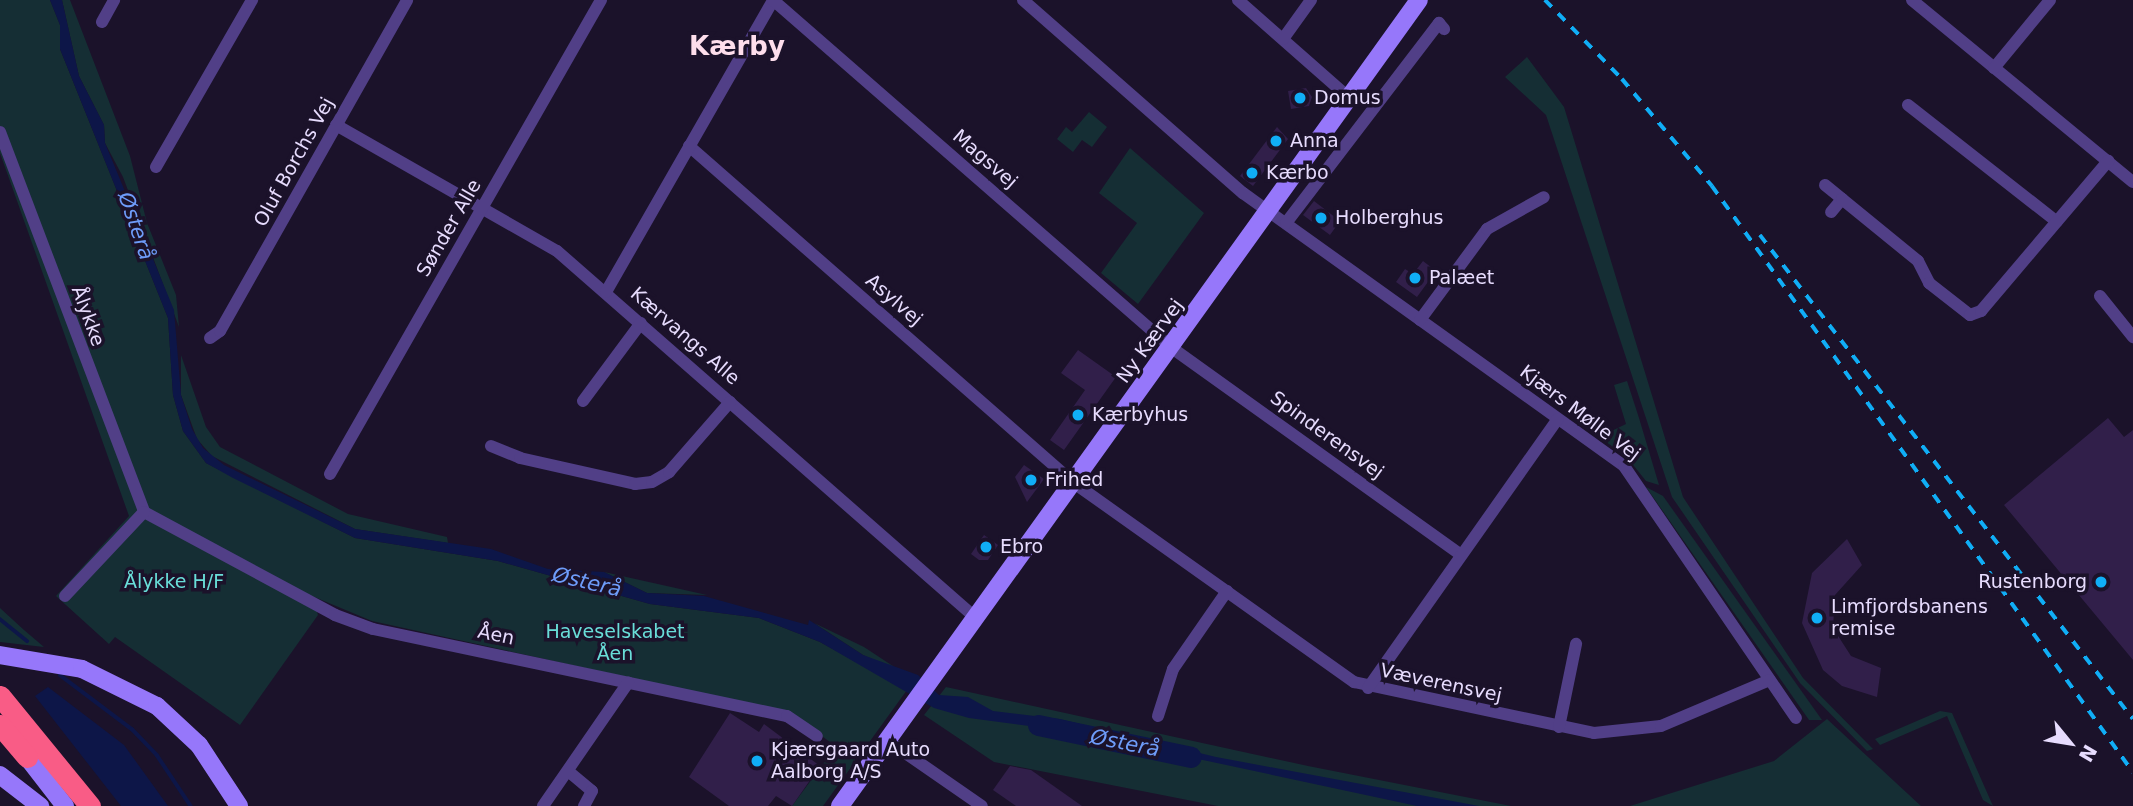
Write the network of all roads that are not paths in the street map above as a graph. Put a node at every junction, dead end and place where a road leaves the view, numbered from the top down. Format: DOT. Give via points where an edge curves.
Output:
graph roads {
  1 [pos="114,0"];
  2 [pos="251,0"];
  3 [pos="407,0"];
  4 [pos="601,0"];
  5 [pos="773,0"];
  6 [pos="1023,0"];
  7 [pos="1238,0"];
  8 [pos="1311,0"];
  9 [pos="1419,0"];
  10 [pos="1912,0"];
  11 [pos="2050,0"];
  12 [pos="102,22"];
  13 [pos="1444,29"];
  14 [pos="1283,39"];
  15 [pos="1994,68"];
  16 [pos="1349,98"];
  17 [pos="1908,105"];
  18 [pos="336,125"];
  19 [pos="0,132"];
  20 [pos="689,146"];
  21 [pos="2108,161"];
  22 [pos="156,167"];
  23 [pos="2133,182"];
  24 [pos="1825,185"];
  25 [pos="1544,197"];
  26 [pos="1842,199"];
  27 [pos="482,208"];
  28 [pos="1268,211"];
  29 [pos="1831,212"];
  30 [pos="2057,222"];
  31 [pos="1286,223"];
  32 [pos="606,292"];
  33 [pos="2099,296"];
  34 [pos="1420,320"];
  35 [pos="641,323"];
  36 [pos="2133,337"];
  37 [pos="210,338"];
  38 [pos="1171,348"];
  39 [pos="583,401"];
  40 [pos="730,402"];
  41 [pos="1559,419"];
  42 [pos="491,446"];
  43 [pos="330,474"];
  44 [pos="1074,483"];
  45 [pos="144,512"];
  46 [pos="1461,555"];
  47 [pos="1227,590"];
  48 [pos="65,596"];
  49 [pos="977,619"];
  50 [pos="1576,644"];
  51 [pos="0,655"];
  52 [pos="1770,680"];
  53 [pos="628,683"];
  54 [pos="1368,688"];
  55 [pos="0,696"];
  56 [pos="1158,716"];
  57 [pos="1796,718"];
  58 [pos="0,725"];
  59 [pos="1559,727"];
  60 [pos="817,736"];
  61 [pos="888,741"];
  62 [pos="27,757"];
  63 [pos="568,771"];
  64 [pos="0,775"];
  65 [pos="40,806"];
  66 [pos="65,806"];
  67 [pos="90,806"];
  68 [pos="239,806"];
  69 [pos="543,806"];
  70 [pos="584,806"];
  71 [pos="840,806"];
  72 [pos="982,806"];
  1 -- 12 [label="street"];
  2 -- 22 [label="street"];
  3 -- 18 [label="street, Oluf Borchs Vej"];
  4 -- 27 [label="street, Sønder Alle"];
  5 -- 20 [label="street"];
  5 -- 38 [label="street, Magsvej"];
  6 -- 28 [label="street, Kjærs Mølle Vej"];
  7 -- 14 [label="street"];
  8 -- 14 [label="street"];
  9 -- 16 [label="street, Ny Kærvej"];
  10 -- 15 [label="street"];
  11 -- 15 [label="street"];
  13 -- 31 [label="street" via="1438,23"];
  14 -- 16 [label="street"];
  15 -- 21 [label="street"];
  16 -- 28 [label="street, Ny Kærvej"];
  17 -- 30 [label="street"];
  18 -- 27 [label="street, Kærvangs Alle"];
  18 -- 37 [label="street, Oluf Borchs Vej" via="220,331"];
  19 -- 45 [label="street, Ålykke"];
  20 -- 32 [label="street"];
  20 -- 44 [label="street, Asylvej"];
  21 -- 23 [label="street"];
  21 -- 30 [label="street"];
  24 -- 26 [label="street"];
  25 -- 34 [label="street" via="1487,229"];
  26 -- 29 [label="street"];
  26 -- 30 [label="street" via="1917,261 1929,284 1970,315 1981,311"];
  27 -- 32 [label="street, Kærvangs Alle" via="557,251"];
  27 -- 43 [label="street, Sønder Alle"];
  28 -- 31 [label="street, Kjærs Mølle Vej"];
  28 -- 38 [label="street, Ny Kærvej"];
  31 -- 34 [label="street, Kjærs Mølle Vej"];
  32 -- 35 [label="street, Kærvangs Alle"];
  33 -- 36 [label="street"];
  34 -- 41 [label="street, Kjærs Mølle Vej"];
  35 -- 39 [label="street"];
  35 -- 40 [label="street, Kærvangs Alle"];
  38 -- 44 [label="street, Ny Kærvej"];
  38 -- 46 [label="street, Spinderensvej"];
  40 -- 42 [label="street" via="669,472 652,482 635,484 533,461"];
  40 -- 49 [label="street, Kærvangs Alle"];
  41 -- 46 [label="street"];
  41 -- 52 [label="street, Kjærs Mølle Vej" via="1630,473"];
  44 -- 47 [label="street, Væverensvej"];
  44 -- 49 [label="street, Ny Kærvej"];
  45 -- 48 [label="street"];
  45 -- 53 [label="street, Åen" via="254,573 373,629"];
  46 -- 54 [label="street"];
  47 -- 54 [label="street, Væverensvej"];
  47 -- 56 [label="street" via="1178,658"];
  49 -- 61 [label="street, Ny Kærvej"];
  50 -- 59 [label="street"];
  51 -- 68 [label="street" via="102,676 157,706 200,745"];
  52 -- 57 [label="street, Kjærs Mølle Vej"];
  52 -- 59 [label="street, Væverensvej" via="1661,726 1594,733"];
  53 -- 60 [label="street, Åen" via="787,716"];
  53 -- 63 [label="street"];
  54 -- 59 [label="street, Væverensvej"];
  55 -- 67 [label="highway"];
  58 -- 62 [label="highway"];
  61 -- 71 [label="street, Ny Kærvej"];
  61 -- 72 [label="street"];
  62 -- 66 [label="street"];
  63 -- 69 [label="street"];
  63 -- 70 [label="street" via="592,791"];
  64 -- 65 [label="street"];
}
